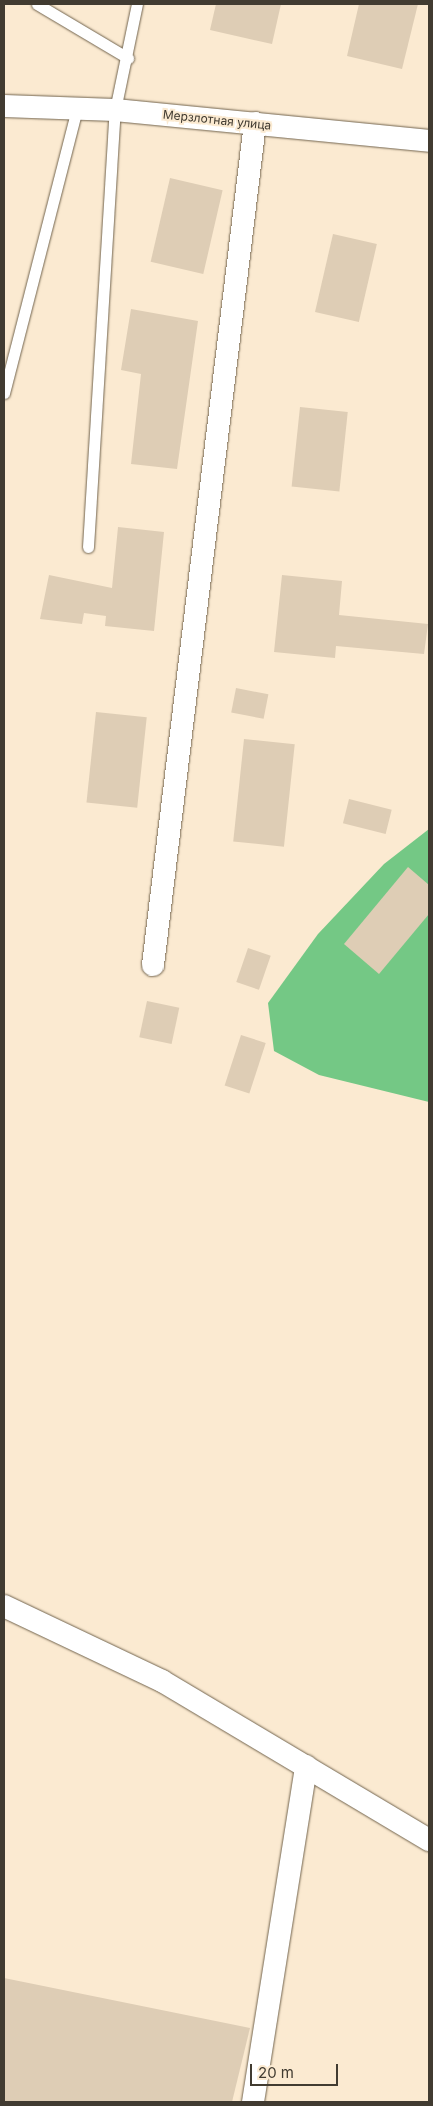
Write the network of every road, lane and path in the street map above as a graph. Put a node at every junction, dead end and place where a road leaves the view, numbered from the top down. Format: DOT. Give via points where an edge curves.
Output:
graph roads {
  1 [pos="37,4"];
  2 [pos="137,4"];
  3 [pos="128,58"];
  4 [pos="4,106"];
  5 [pos="77,109"];
  6 [pos="115,110"];
  7 [pos="255,123"];
  8 [pos="429,142"];
  9 [pos="4,393"];
  10 [pos="88,547"];
  11 [pos="153,964"];
  12 [pos="4,1606"];
  13 [pos="306,1766"];
  14 [pos="429,1840"];
  15 [pos="253,2102"];
  1 -- 3 [label="lane"];
  2 -- 3 [label="lane"];
  3 -- 6 [label="lane"];
  4 -- 5 [label="street, Мерзлотная улица"];
  5 -- 6 [label="street, Мерзлотная улица"];
  5 -- 9 [label="lane"];
  6 -- 7 [label="street, Мерзлотная улица"];
  6 -- 10 [label="lane"];
  7 -- 8 [label="street, Мерзлотная улица"];
  7 -- 11 [label="street"];
  12 -- 13 [label="street" via="162,1681"];
  13 -- 14 [label="street"];
  13 -- 15 [label="street"];
}
